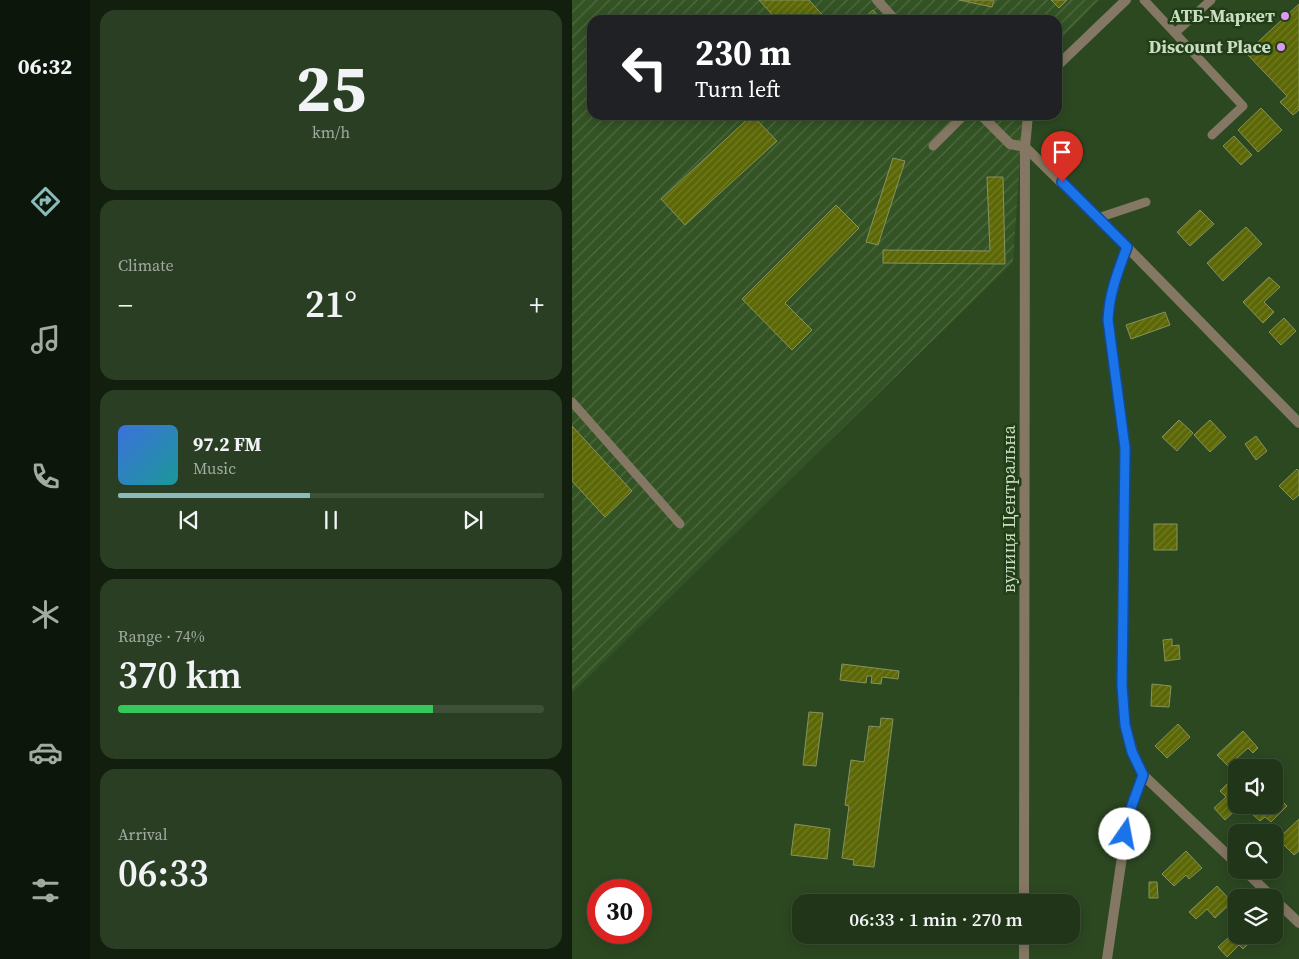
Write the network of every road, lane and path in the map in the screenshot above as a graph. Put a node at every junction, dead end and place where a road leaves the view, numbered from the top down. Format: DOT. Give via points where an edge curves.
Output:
graph roads {
  1 [pos="878,0"];
  2 [pos="1126,0"];
  3 [pos="1144,0"];
  4 [pos="1211,0"];
  5 [pos="891,15"];
  6 [pos="1175,34"];
  7 [pos="1062,61"];
  8 [pos="959,120"];
  9 [pos="986,120"];
  10 [pos="1028,120"];
  11 [pos="1212,135"];
  12 [pos="933,146"];
  13 [pos="1025,146"];
  14 [pos="1146,202"];
  15 [pos="1098,218"];
  16 [pos="1127,247"];
  17 [pos="572,402"];
  18 [pos="1298,423"];
  19 [pos="680,524"];
  20 [pos="1143,775"];
  21 [pos="1228,855"];
  22 [pos="1254,879"];
  23 [pos="1264,889"];
  24 [pos="1024,894"];
  25 [pos="1283,907"];
  26 [pos="1298,923"];
  27 [pos="1024,944"];
  28 [pos="1024,959"];
  29 [pos="1107,959"];
  1 -- 5 [label="street"];
  2 -- 7 [label="street"];
  3 -- 6 [label="lane"];
  4 -- 6 [label="lane"];
  6 -- 11 [label="lane" via="1243,106"];
  8 -- 12 [label="lane"];
  9 -- 13 [label="street" via="1010,144"];
  10 -- 13 [label="street, вулиця Центральна"];
  13 -- 15 [label="street"];
  13 -- 24 [label="street, вулиця Центральна"];
  14 -- 15 [label="lane"];
  15 -- 16 [label="street"];
  16 -- 18 [label="street"];
  16 -- 20 [label="street" via="1108,304 1108,320 1125,448 1122,686 1125,725 1132,752"];
  17 -- 19 [label="lane"];
  20 -- 21 [label="street"];
  20 -- 29 [label="street" via="1128,816"];
  22 -- 23 [label="street"];
  25 -- 26 [label="street"];
  27 -- 28 [label="street"];
}
